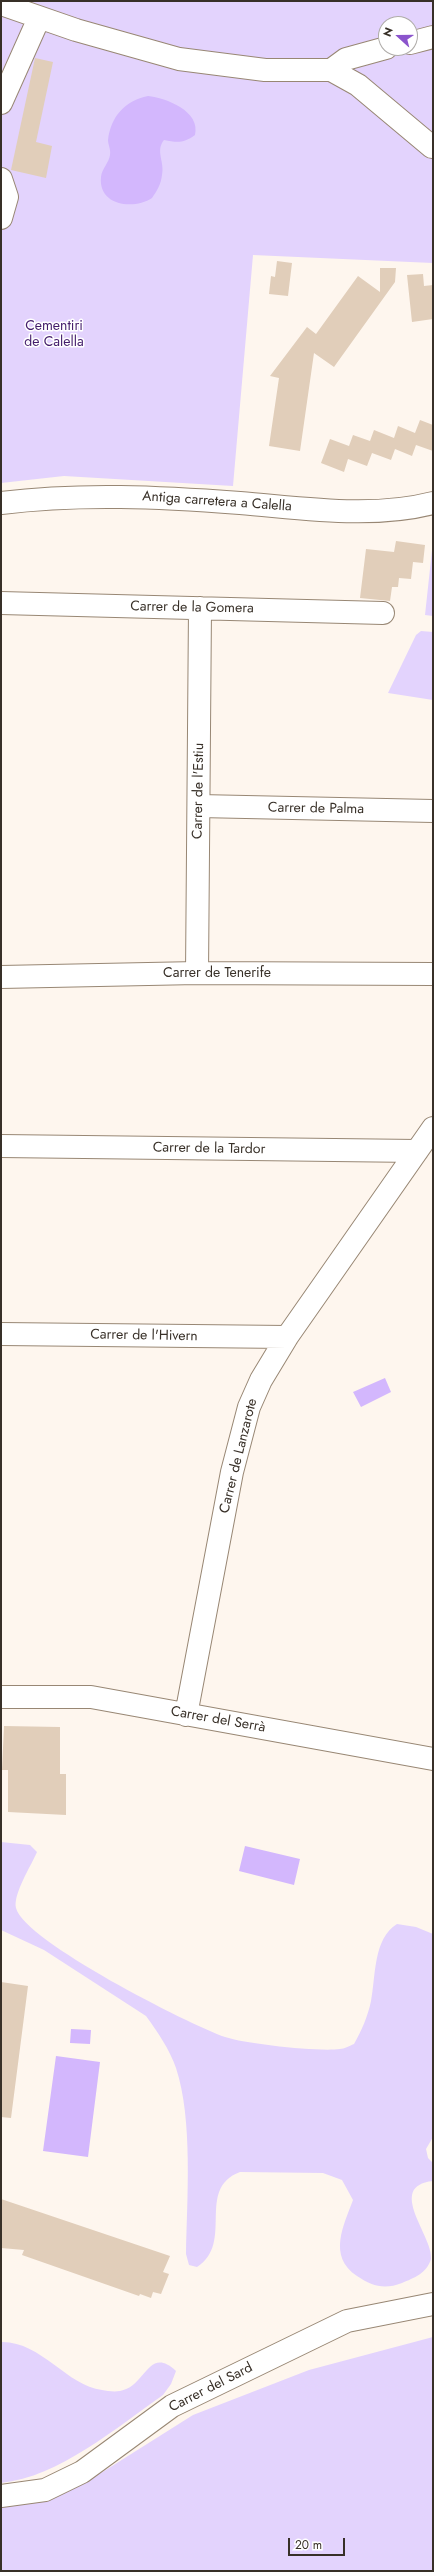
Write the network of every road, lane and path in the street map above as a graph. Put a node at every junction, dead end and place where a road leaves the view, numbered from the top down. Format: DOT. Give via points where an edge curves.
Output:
graph roads {
  1 [pos="1,4"];
  2 [pos="39,18"];
  3 [pos="433,37"];
  4 [pos="418,41"];
  5 [pos="378,50"];
  6 [pos="331,70"];
  7 [pos="2,97"];
  8 [pos="432,147"];
  9 [pos="1,179"];
  10 [pos="1,218"];
  11 [pos="1,503"];
  12 [pos="433,503"];
  13 [pos="1,603"];
  14 [pos="200,608"];
  15 [pos="383,613"];
  16 [pos="199,806"];
  17 [pos="433,811"];
  18 [pos="197,973"];
  19 [pos="433,974"];
  20 [pos="1,977"];
  21 [pos="433,1128"];
  22 [pos="1,1146"];
  23 [pos="417,1151"];
  24 [pos="1,1334"];
  25 [pos="287,1337"];
  26 [pos="1,1697"];
  27 [pos="186,1715"];
  28 [pos="433,1759"];
  29 [pos="433,2304"];
  30 [pos="1,2496"];
  1 -- 2 [label="street"];
  2 -- 6 [label="street" via="179,59 265,70"];
  2 -- 7 [label="street"];
  3 -- 4 [label="street"];
  5 -- 6 [label="street" via="346,59"];
  6 -- 8 [label="street" via="358,85"];
  9 -- 10 [label="street" via="7,197"];
  11 -- 12 [label="street, Antiga carretera a Calella" via="82,496 134,496 370,511 413,508"];
  13 -- 14 [label="street, Carrer de la Gomera"];
  14 -- 15 [label="street, Carrer de la Gomera"];
  14 -- 16 [label="street, Carrer de l'Estiu"];
  16 -- 17 [label="street, Carrer de Palma"];
  16 -- 18 [label="street, Carrer de l'Estiu"];
  18 -- 19 [label="street, Carrer de Tenerife"];
  18 -- 20 [label="street, Carrer de Tenerife"];
  21 -- 23 [label="street, Carrer de Lanzarote"];
  22 -- 23 [label="street, Carrer de la Tardor"];
  23 -- 25 [label="street, Carrer de Lanzarote"];
  24 -- 25 [label="street, Carrer de l'Hivern"];
  25 -- 27 [label="street, Carrer de Lanzarote" via="261,1380 249,1407 232,1472"];
  26 -- 27 [label="street, Carrer del Serrà" via="91,1697"];
  27 -- 28 [label="street, Carrer del Serrà"];
  29 -- 30 [label="street, Carrer del Sard" via="347,2321 172,2406 82,2472 46,2490"];
}
